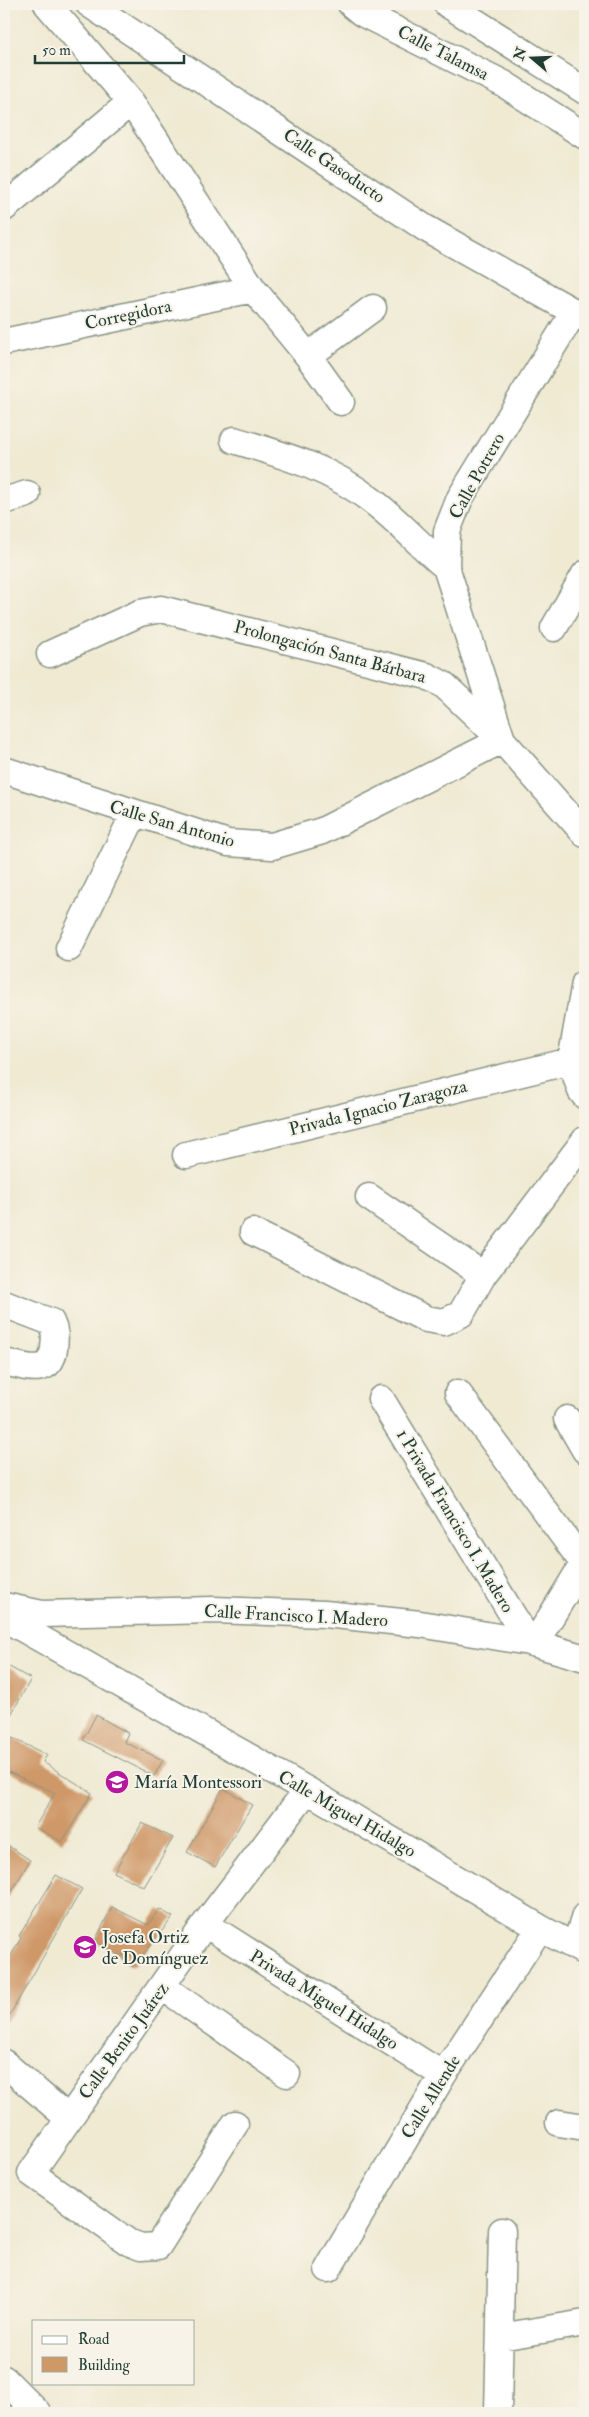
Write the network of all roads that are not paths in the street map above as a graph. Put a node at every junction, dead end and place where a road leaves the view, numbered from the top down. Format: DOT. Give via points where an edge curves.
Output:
graph roads {
  1 [pos="47,4"];
  2 [pos="89,4"];
  3 [pos="351,4"];
  4 [pos="447,4"];
  5 [pos="585,91"];
  6 [pos="131,102"];
  7 [pos="585,136"];
  8 [pos="8,199"];
  9 [pos="253,289"];
  10 [pos="372,308"];
  11 [pos="579,315"];
  12 [pos="4,342"];
  13 [pos="308,356"];
  14 [pos="341,402"];
  15 [pos="234,440"];
  16 [pos="446,566"];
  17 [pos="585,574"];
  18 [pos="554,628"];
  19 [pos="50,654"];
  20 [pos="502,740"];
  21 [pos="4,770"];
  22 [pos="134,814"];
  23 [pos="585,834"];
  24 [pos="69,948"];
  25 [pos="585,983"];
  26 [pos="571,1062"];
  27 [pos="585,1096"];
  28 [pos="585,1140"];
  29 [pos="186,1154"];
  30 [pos="369,1197"];
  31 [pos="253,1232"];
  32 [pos="483,1275"];
  33 [pos="4,1304"];
  34 [pos="4,1362"];
  35 [pos="458,1392"];
  36 [pos="381,1399"];
  37 [pos="567,1419"];
  38 [pos="585,1450"];
  39 [pos="584,1563"];
  40 [pos="4,1606"];
  41 [pos="4,1618"];
  42 [pos="532,1643"];
  43 [pos="585,1658"];
  44 [pos="308,1790"];
  45 [pos="585,1916"];
  46 [pos="205,1924"];
  47 [pos="540,1928"];
  48 [pos="580,1949"];
  49 [pos="163,1987"];
  50 [pos="4,2063"];
  51 [pos="288,2074"];
  52 [pos="443,2076"];
  53 [pos="68,2118"];
  54 [pos="559,2123"];
  55 [pos="235,2124"];
  56 [pos="585,2127"];
  57 [pos="502,2231"];
  58 [pos="328,2269"];
  59 [pos="585,2323"];
  60 [pos="500,2337"];
  61 [pos="4,2379"];
  62 [pos="38,2413"];
  63 [pos="498,2413"];
  1 -- 6 [label="street"];
  2 -- 11 [label="street, Calle Gasoducto" via="425,228"];
  3 -- 7 [label="street, Calle Talamsa" via="362,13 504,84"];
  4 -- 5 [label="street"];
  6 -- 8 [label="street"];
  6 -- 9 [label="street"];
  9 -- 12 [label="street, Corregidora"];
  9 -- 13 [label="street"];
  10 -- 13 [label="street"];
  11 -- 16 [label="street, Calle Potrero" via="460,498 447,531"];
  13 -- 14 [label="street"];
  15 -- 16 [label="street" via="331,473 372,500"];
  16 -- 20 [label="street, Calle Potrero"];
  17 -- 18 [label="street"];
  19 -- 20 [label="street, Prolongación Santa Bárbara" via="140,613 161,609 427,676 444,685"];
  20 -- 22 [label="street, Calle San Antonio" via="322,831 272,846 228,843"];
  20 -- 23 [label="street, Prolongación Santa Bárbara"];
  21 -- 22 [label="street, Calle San Antonio"];
  22 -- 24 [label="street"];
  25 -- 26 [label="street"];
  26 -- 27 [label="street"];
  26 -- 29 [label="street, Privada Ignacio Zaragoza"];
  28 -- 32 [label="street"];
  30 -- 32 [label="street"];
  31 -- 32 [label="street" via="426,1318 444,1322 461,1314"];
  33 -- 34 [label="street" via="51,1322 56,1332 52,1358 45,1367 36,1369"];
  35 -- 39 [label="street"];
  36 -- 42 [label="street, 1 Privada Francisco I. Madero"];
  37 -- 38 [label="street"];
  39 -- 42 [label="street"];
  40 -- 42 [label="street, Calle Francisco I. Madero" via="42,1614 214,1610 325,1614 420,1624"];
  41 -- 44 [label="street, Calle Miguel Hidalgo"];
  42 -- 43 [label="street, Calle Francisco I. Madero"];
  44 -- 46 [label="street, Calle Benito Juárez"];
  44 -- 47 [label="street, Calle Miguel Hidalgo"];
  45 -- 48 [label="street"];
  46 -- 49 [label="street, Calle Benito Juárez"];
  46 -- 52 [label="street, Privada Miguel Hidalgo"];
  47 -- 48 [label="street, Calle Miguel Hidalgo"];
  47 -- 52 [label="street, Calle Allende"];
  49 -- 51 [label="street"];
  49 -- 53 [label="street, Calle Benito Juárez"];
  50 -- 53 [label="street"];
  52 -- 58 [label="street, Calle Allende"];
  53 -- 55 [label="street, Calle Benito Juárez" via="30,2173 128,2242 141,2247 158,2246"];
  54 -- 56 [label="street"];
  57 -- 60 [label="street"];
  59 -- 60 [label="street"];
  60 -- 63 [label="street"];
  61 -- 62 [label="street"];
}
